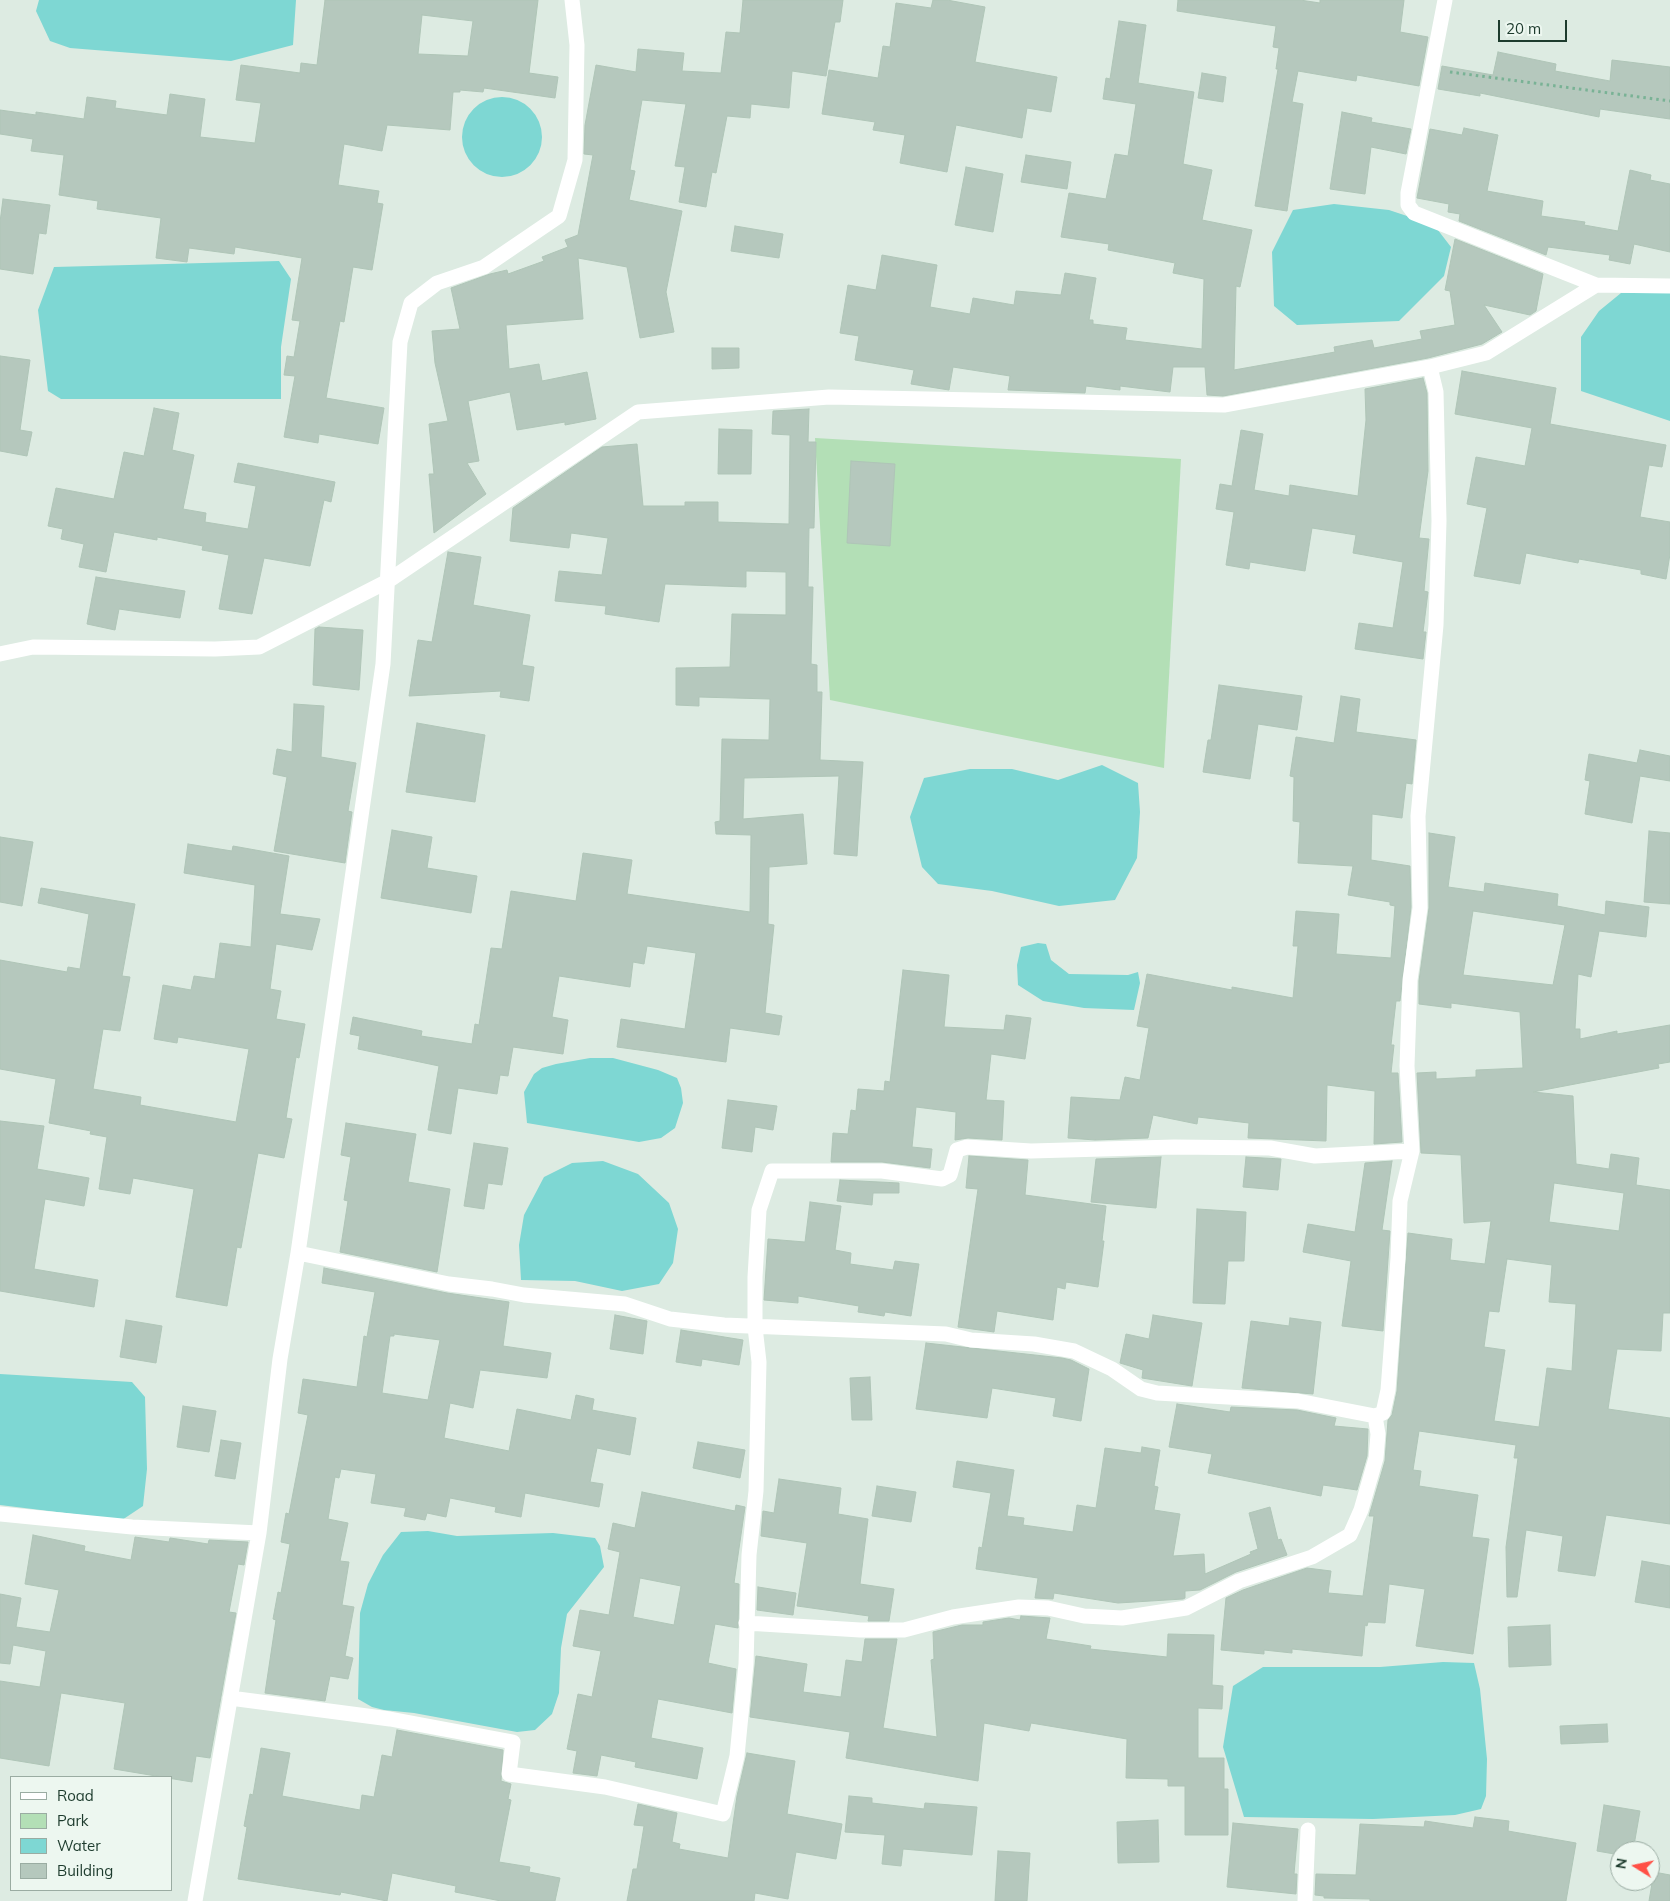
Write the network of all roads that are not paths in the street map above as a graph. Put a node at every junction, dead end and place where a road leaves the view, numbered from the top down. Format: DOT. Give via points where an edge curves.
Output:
graph roads {
  1 [pos="572,0"];
  2 [pos="1445,0"];
  3 [pos="1596,285"];
  4 [pos="1670,286"];
  5 [pos="1430,366"];
  6 [pos="388,581"];
  7 [pos="0,654"];
  8 [pos="1412,1151"];
  9 [pos="298,1253"];
  10 [pos="755,1326"];
  11 [pos="1375,1416"];
  12 [pos="0,1514"];
  13 [pos="259,1533"];
  14 [pos="746,1623"];
  15 [pos="230,1698"];
  16 [pos="1308,1830"];
  17 [pos="195,1901"];
  18 [pos="1305,1901"];
  1 -- 6 [label="street" via="577,45 575,160 559,216 484,267 437,283 411,303 400,342"];
  2 -- 3 [label="street" via="1408,205 1414,213"];
  3 -- 4 [label="street"];
  3 -- 5 [label="street" via="1486,353"];
  5 -- 6 [label="street" via="1224,405 829,397 638,412"];
  5 -- 8 [label="street" via="1436,392 1439,520 1436,625 1418,816 1420,908 1410,980 1407,1066"];
  6 -- 7 [label="street" via="259,647 33,647"];
  6 -- 9 [label="street" via="383,664"];
  8 -- 10 [label="street" via="1315,1156 1270,1148 1174,1146 1031,1151 967,1148 957,1150 950,1175 942,1179 882,1171 772,1171 759,1210"];
  8 -- 11 [label="street" via="1400,1201 1388,1390 1383,1413"];
  9 -- 10 [label="street" via="449,1284 524,1295 626,1304 670,1319"];
  9 -- 13 [label="street" via="280,1359"];
  10 -- 11 [label="street" via="946,1334 971,1340 1034,1344 1074,1351 1112,1369 1142,1389 1157,1393 1298,1401"];
  10 -- 14 [label="street" via="759,1362 756,1492"];
  11 -- 14 [label="street" via="1378,1434 1376,1458 1350,1535 1312,1557 1239,1580 1186,1608 1122,1618 1019,1607 953,1617 904,1630"];
  12 -- 13 [label="street" via="132,1527"];
  13 -- 15 [label="street"];
  14 -- 15 [label="street" via="746,1664 737,1756 723,1814 605,1787 509,1774 513,1742 390,1719"];
  15 -- 17 [label="street"];
  16 -- 18 [label="street"];
}
